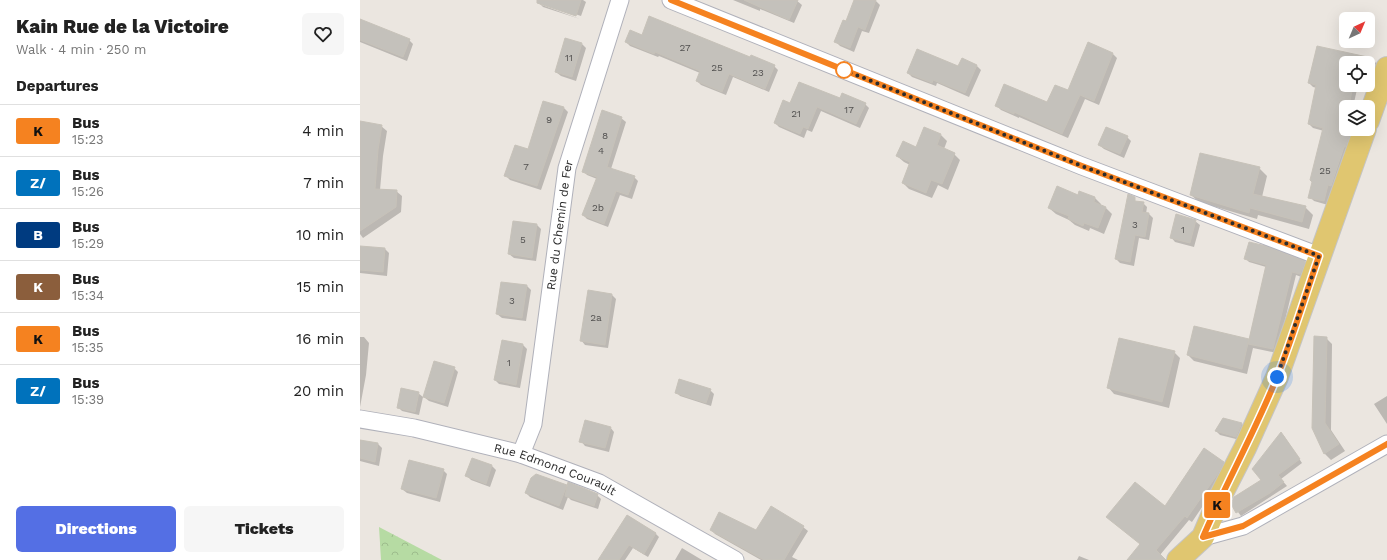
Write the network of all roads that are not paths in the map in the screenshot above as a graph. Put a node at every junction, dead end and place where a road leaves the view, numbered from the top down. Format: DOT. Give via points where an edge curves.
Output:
graph roads {
  1 [pos="620,0"];
  2 [pos="671,0"];
  3 [pos="1387,68"];
  4 [pos="1375,101"];
  5 [pos="1362,136"];
  6 [pos="1319,256"];
  7 [pos="360,419"];
  8 [pos="1387,444"];
  9 [pos="521,454"];
  10 [pos="1203,537"];
  11 [pos="735,560"];
  12 [pos="1178,560"];
  1 -- 9 [label="street, Rue du Chemin de Fer" via="567,168 533,424"];
  2 -- 6 [label="street" via="1082,166"];
  3 -- 4 [label="main road"];
  5 -- 6 [label="main road"];
  6 -- 10 [label="main road" via="1277,377"];
  7 -- 9 [label="street, Rue Edmond Courault" via="414,428"];
  8 -- 10 [label="street" via="1243,526"];
  9 -- 11 [label="street, Rue Edmond Courault" via="599,482"];
  10 -- 12 [label="main road"];
}
